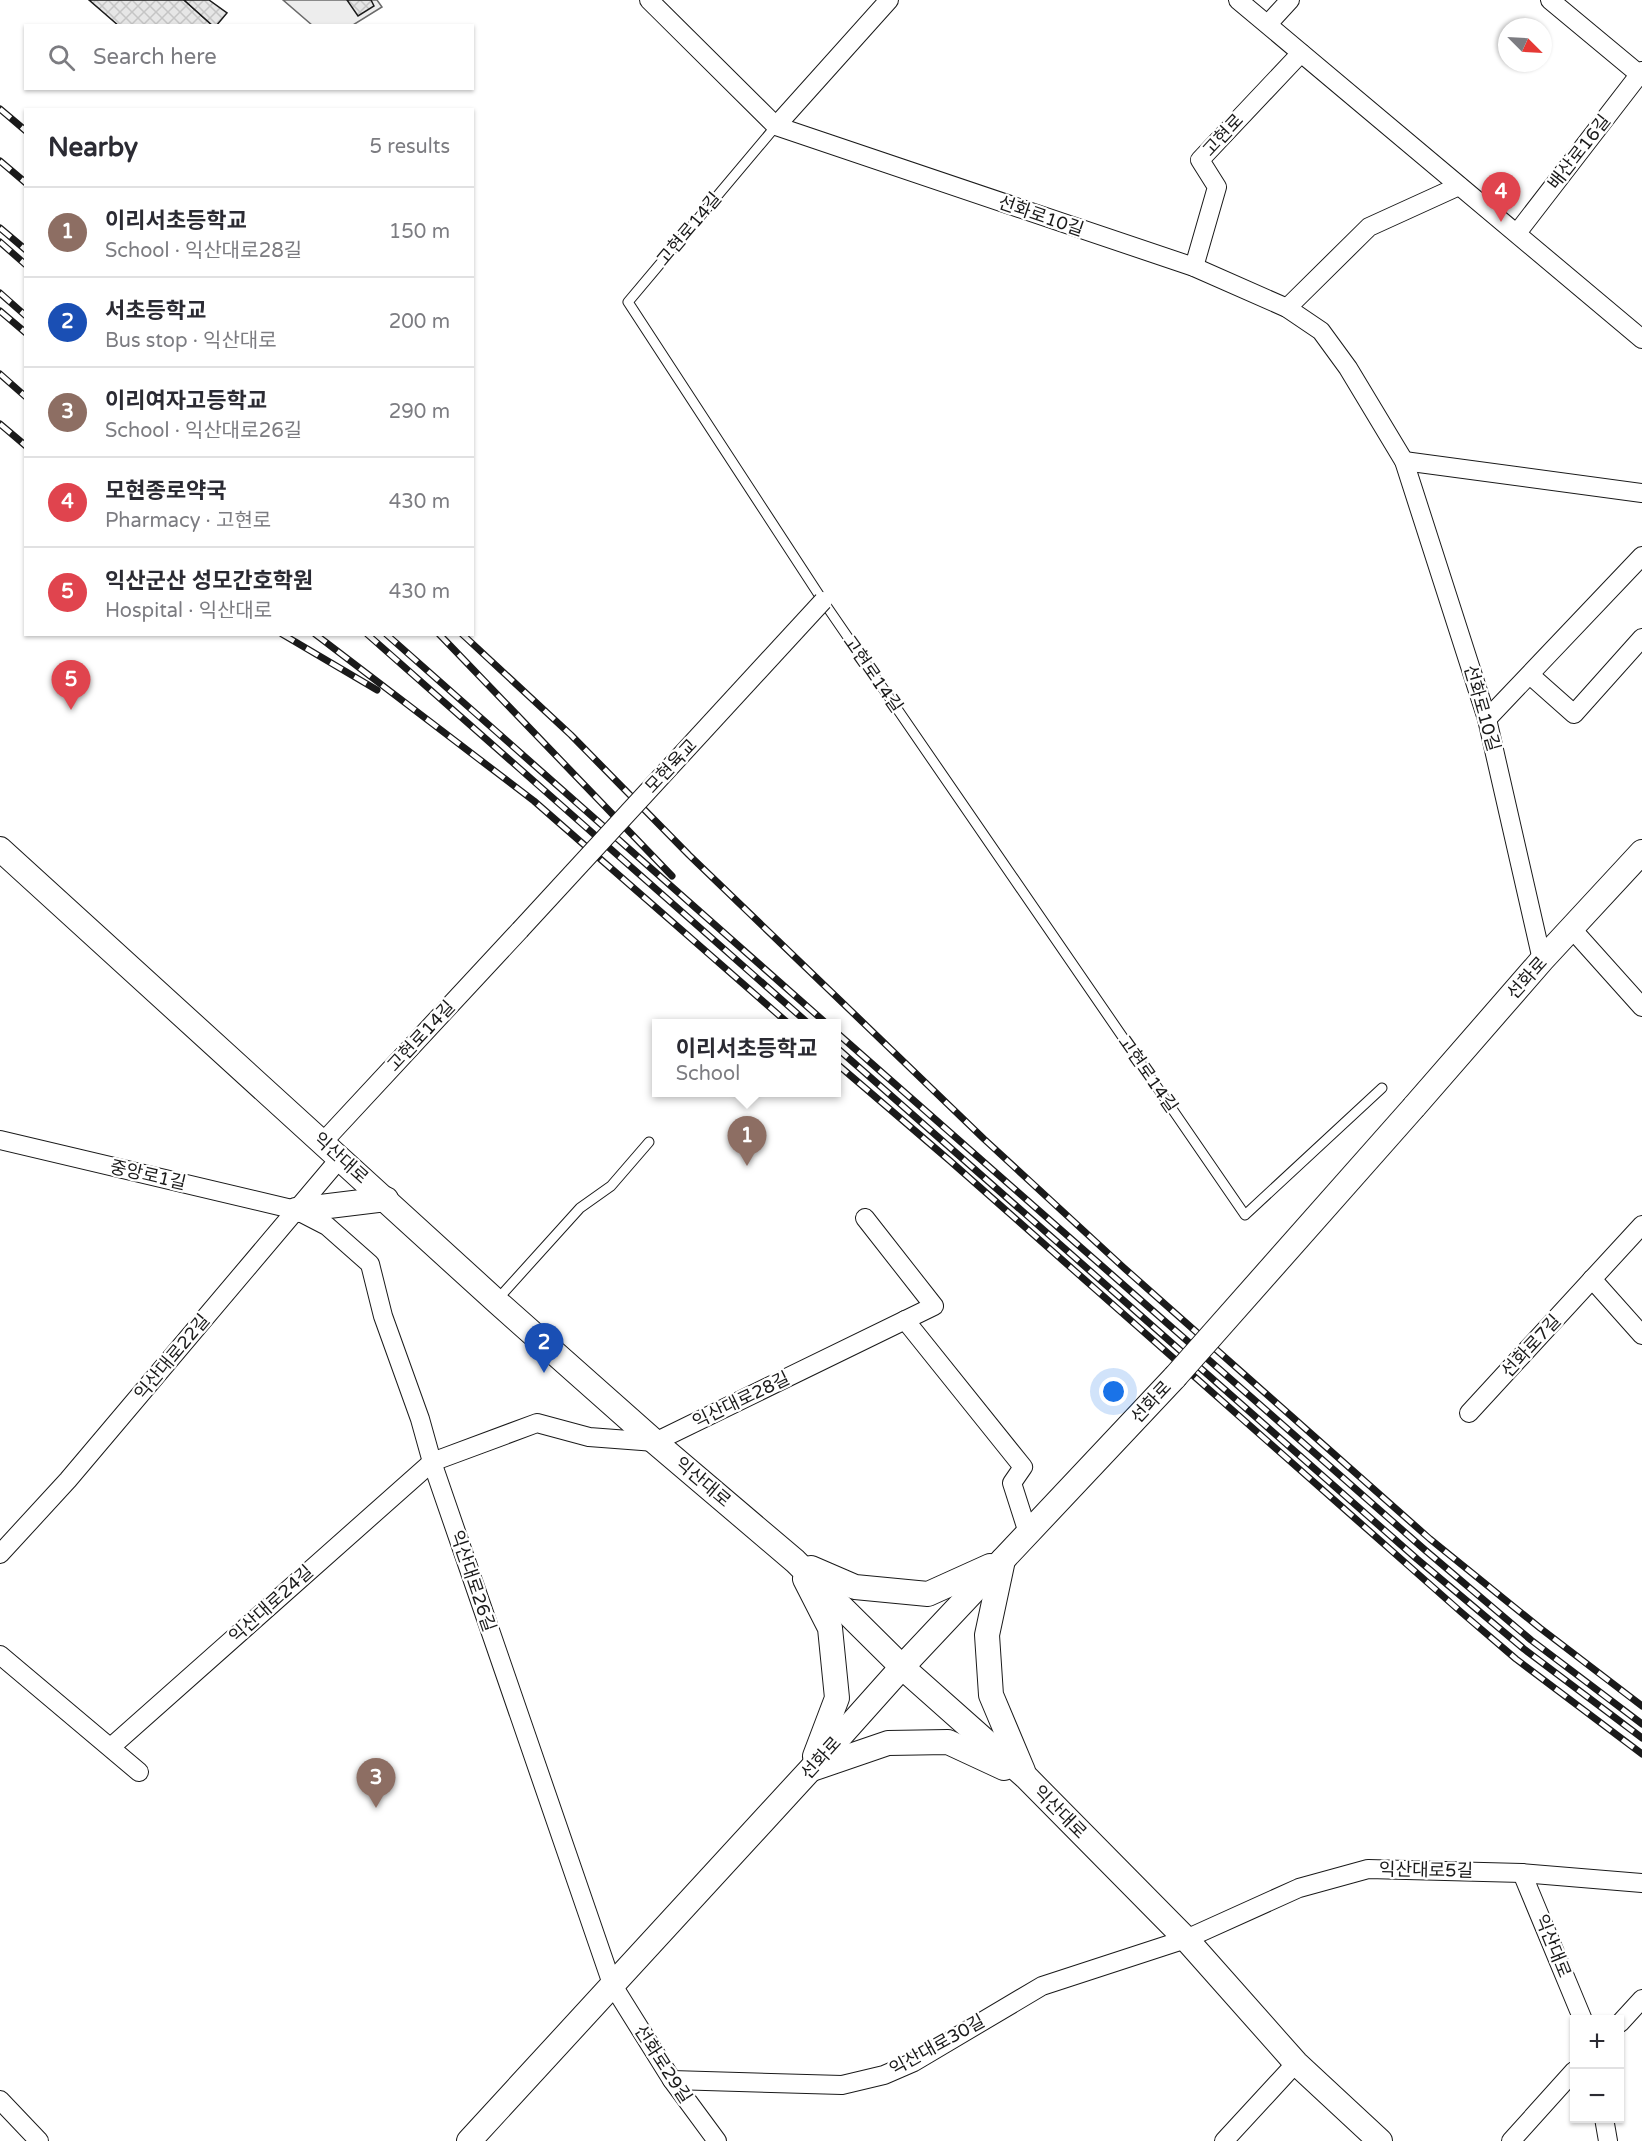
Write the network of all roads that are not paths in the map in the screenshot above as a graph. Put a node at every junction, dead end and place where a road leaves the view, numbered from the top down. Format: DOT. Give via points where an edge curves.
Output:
graph roads {
  1 [pos="888,0"];
  2 [pos="1238,0"];
  3 [pos="1290,0"];
  4 [pos="1550,0"];
  5 [pos="656,2"];
  6 [pos="1268,24"];
  7 [pos="1301,53"];
  8 [pos="1641,73"];
  9 [pos="776,126"];
  10 [pos="1459,186"];
  11 [pos="1517,233"];
  12 [pos="1194,267"];
  13 [pos="1287,308"];
  14 [pos="1642,339"];
  15 [pos="1404,462"];
  16 [pos="1642,493"];
  17 [pos="1642,556"];
  18 [pos="823,601"];
  19 [pos="1642,638"];
  20 [pos="1530,675"];
  21 [pos="1487,719"];
  22 [pos="0,849"];
  23 [pos="1642,852"];
  24 [pos="1572,929"];
  25 [pos="520,930"];
  26 [pos="1542,960"];
  27 [pos="1642,1007"];
  28 [pos="1382,1088"];
  29 [pos="0,1140"];
  30 [pos="649,1142"];
  31 [pos="332,1150"];
  32 [pos="386,1199"];
  33 [pos="297,1210"];
  34 [pos="865,1218"];
  35 [pos="1642,1225"];
  36 [pos="1592,1279"];
  37 [pos="496,1300"];
  38 [pos="905,1320"];
  39 [pos="1642,1335"];
  40 [pos="1469,1413"];
  41 [pos="655,1442"];
  42 [pos="432,1462"];
  43 [pos="1028,1533"];
  44 [pos="0,1554"];
  45 [pos="1003,1560"];
  46 [pos="795,1561"];
  47 [pos="0,1655"];
  48 [pos="902,1666"];
  49 [pos="111,1747"];
  50 [pos="810,1770"];
  51 [pos="139,1772"];
  52 [pos="1027,1778"];
  53 [pos="1522,1872"];
  54 [pos="1640,1879"];
  55 [pos="1186,1939"];
  56 [pos="612,1984"];
  57 [pos="1642,1999"];
  58 [pos="1581,2015"];
  59 [pos="1624,2019"];
  60 [pos="1296,2063"];
  61 [pos="1570,2076"];
  62 [pos="672,2080"];
  63 [pos="0,2100"];
  64 [pos="1605,2123"];
  65 [pos="715,2140"];
  66 [pos="39,2141"];
  67 [pos="468,2141"];
  68 [pos="1224,2141"];
  69 [pos="1380,2141"];
  70 [pos="1511,2141"];
  71 [pos="1608,2141"];
  1 -- 9 [label="street, 고현로14길"];
  2 -- 6 [label="street"];
  3 -- 6 [label="street"];
  4 -- 8 [label="street"];
  5 -- 9 [label="street, 선화로10길"];
  6 -- 7 [label="street"];
  7 -- 10 [label="street"];
  7 -- 12 [label="street, 고현로" via="1200,160 1217,188"];
  8 -- 11 [label="street, 배산로16길"];
  9 -- 12 [label="street, 선화로10길"];
  9 -- 18 [label="lane, 고현로14길" via="628,302"];
  10 -- 11 [label="street"];
  10 -- 13 [label="street" via="1369,227"];
  11 -- 14 [label="street"];
  12 -- 13 [label="street, 선화로10길"];
  13 -- 15 [label="street, 선화로10길" via="1321,331 1348,368"];
  15 -- 16 [label="street"];
  15 -- 21 [label="street, 선화로10길"];
  17 -- 20 [label="street"];
  18 -- 25 [label="street, 모현육교, bridge"];
  18 -- 28 [label="lane, 고현로14길" via="1245,1215"];
  19 -- 20 [label="street" via="1574,714"];
  20 -- 21 [label="street"];
  21 -- 26 [label="street, 선화로10길"];
  22 -- 31 [label="main road, 익산대로"];
  23 -- 24 [label="main road, 선화로"];
  24 -- 26 [label="main road, 선화로"];
  24 -- 27 [label="street"];
  25 -- 31 [label="street, 고현로14길"];
  26 -- 43 [label="main road, 선화로, bridge" via="1175,1377"];
  29 -- 33 [label="street, 중앙로1길"];
  30 -- 37 [label="lane" via="611,1186 580,1208"];
  31 -- 32 [label="main road, 익산대로"];
  31 -- 33 [label="street, 익산대로22길"];
  32 -- 33 [label="main road"];
  32 -- 37 [label="main road, 익산대로"];
  33 -- 42 [label="street, 익산대로26길" via="327,1226 370,1264 383,1316"];
  33 -- 44 [label="street, 익산대로22길" via="68,1480"];
  34 -- 38 [label="street, 익산대로28길" via="934,1306"];
  35 -- 36 [label="street, 선화로7길"];
  36 -- 39 [label="street"];
  36 -- 40 [label="street, 선화로7길"];
  37 -- 41 [label="main road, 익산대로"];
  38 -- 41 [label="street, 익산대로28길"];
  38 -- 43 [label="street" via="1023,1467 1012,1483"];
  41 -- 42 [label="street" via="589,1437 537,1424"];
  41 -- 46 [label="main road, 익산대로"];
  42 -- 49 [label="street, 익산대로24길"];
  42 -- 56 [label="street, 익산대로26길"];
  43 -- 45 [label="main road, 선화로"];
  45 -- 46 [label="main road" via="928,1594 855,1587"];
  45 -- 48 [label="main road, 선화로"];
  45 -- 52 [label="main road" via="987,1635 991,1695"];
  46 -- 48 [label="main road, 익산대로"];
  46 -- 50 [label="main road" via="830,1628 837,1698"];
  47 -- 49 [label="street"];
  48 -- 50 [label="main road, 선화로"];
  48 -- 52 [label="main road, 익산대로"];
  49 -- 51 [label="street"];
  50 -- 52 [label="main road" via="888,1743 948,1742"];
  50 -- 56 [label="main road, 선화로"];
  52 -- 55 [label="main road, 익산대로"];
  53 -- 54 [label="street, 익산대로5길"];
  53 -- 55 [label="street, 익산대로5길" via="1368,1869 1299,1888"];
  53 -- 58 [label="street, 익산대로"];
  55 -- 60 [label="main road, 익산대로"];
  55 -- 62 [label="street, 익산대로30길" via="1042,1986 914,2062 884,2075 842,2085"];
  56 -- 62 [label="street, 선화로29길"];
  56 -- 67 [label="main road, 선화로"];
  57 -- 59 [label="street"];
  60 -- 68 [label="street"];
  60 -- 69 [label="main road, 익산대로"];
  61 -- 70 [label="street"];
  62 -- 65 [label="street, 선화로29길"];
  63 -- 66 [label="street"];
  64 -- 71 [label="street"];
}
